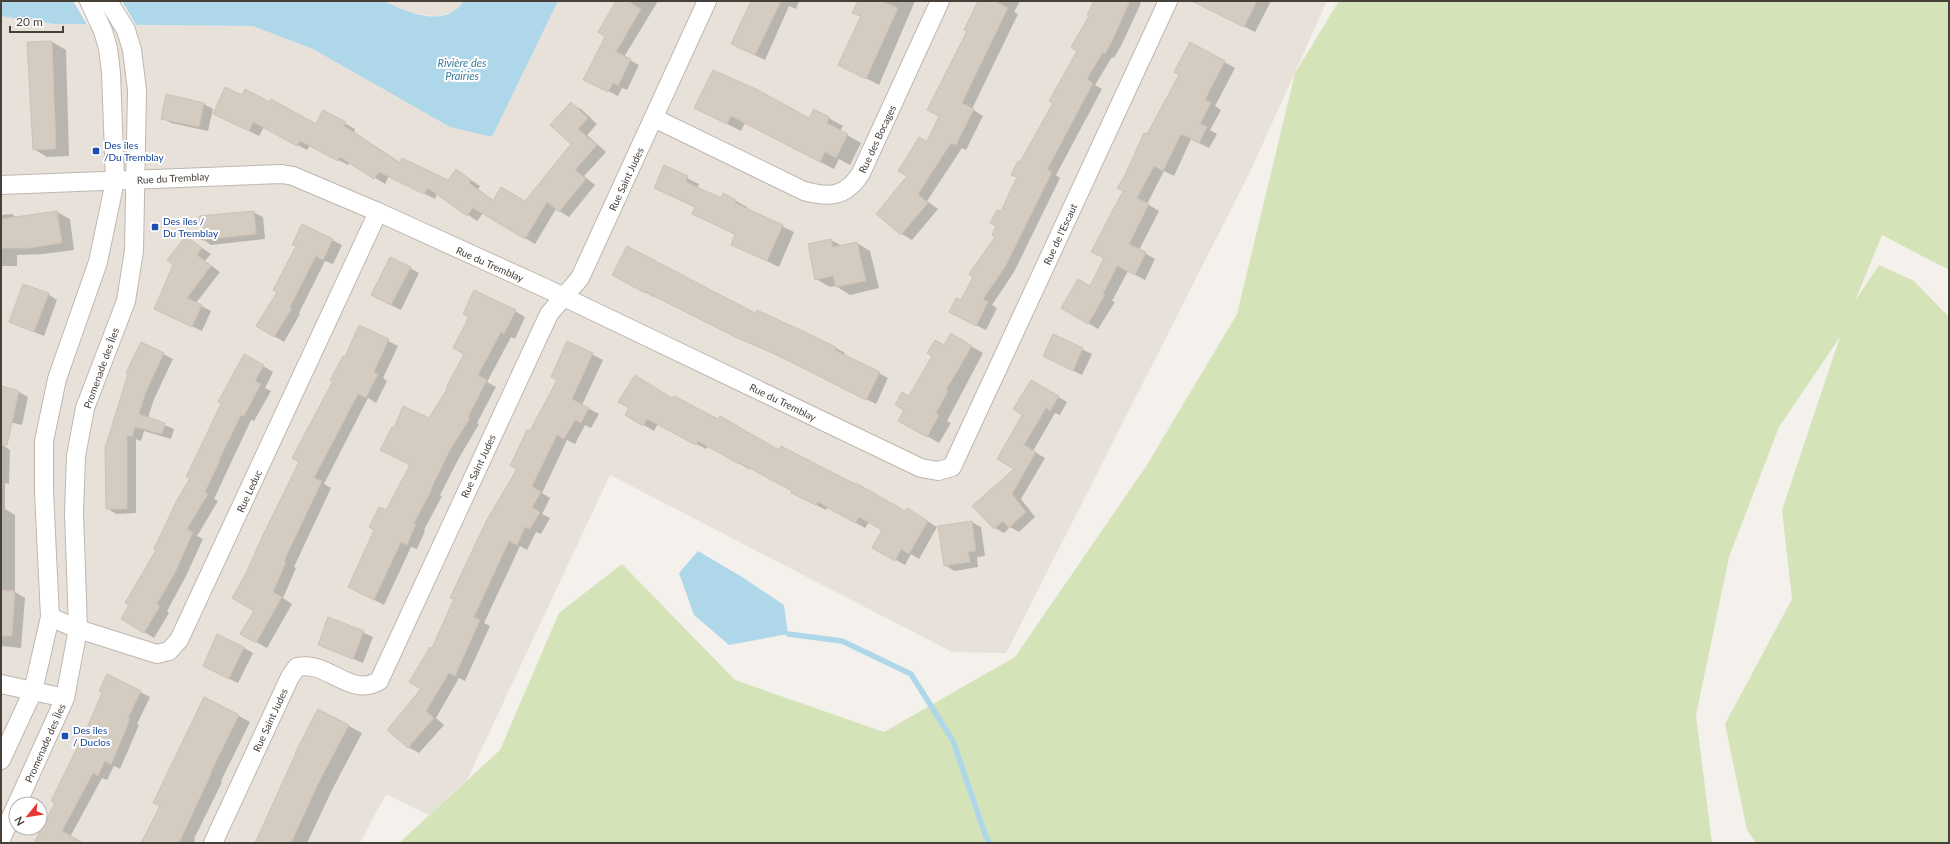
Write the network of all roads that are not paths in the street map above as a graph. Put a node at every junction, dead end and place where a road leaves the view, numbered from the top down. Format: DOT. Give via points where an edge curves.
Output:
graph roads {
  1 [pos="89,1"];
  2 [pos="108,1"];
  3 [pos="706,1"];
  4 [pos="940,1"];
  5 [pos="1168,1"];
  6 [pos="654,118"];
  7 [pos="136,179"];
  8 [pos="115,181"];
  9 [pos="1,185"];
  10 [pos="378,212"];
  11 [pos="564,298"];
  12 [pos="952,467"];
  13 [pos="50,617"];
  14 [pos="78,629"];
  15 [pos="1,684"];
  16 [pos="33,691"];
  17 [pos="65,698"];
  18 [pos="1,760"];
  19 [pos="20,796"];
  20 [pos="8,823"];
  21 [pos="1,839"];
  22 [pos="213,843"];
  1 -- 8 [label="street" via="108,48"];
  2 -- 7 [label="street, Promenade des Îles" via="126,30 132,50 137,90"];
  3 -- 6 [label="street, Rue Saint Judes"];
  4 -- 6 [label="street, Rue des Bocages" via="861,173 849,189 830,196 804,191"];
  5 -- 12 [label="street, Rue de l'Escaut"];
  6 -- 11 [label="street, Rue Saint Judes" via="580,278"];
  7 -- 8 [label="street, Rue du Tremblay"];
  7 -- 10 [label="street, Rue du Tremblay" via="282,174 306,181"];
  7 -- 14 [label="street, Promenade des Îles" via="134,252 126,301 85,408 76,456 74,513"];
  8 -- 9 [label="street, Rue du Tremblay"];
  8 -- 13 [label="street" via="98,262 57,379 44,440"];
  10 -- 11 [label="street, Rue du Tremblay"];
  10 -- 14 [label="street, Rue Leduc" via="179,640 169,651 157,654"];
  11 -- 12 [label="street, Rue du Tremblay" via="921,468 938,470"];
  11 -- 22 [label="street, Rue Saint Judes" via="549,314 379,681 370,686 357,686 308,665 297,667 290,677"];
  13 -- 14 [label="street, Rue Leduc"];
  13 -- 16 [label="street"];
  14 -- 17 [label="street, Promenade des Îles"];
  15 -- 16 [label="street"];
  16 -- 17 [label="street"];
  16 -- 18 [label="street"];
  17 -- 19 [label="street, Promenade des Îles"];
  20 -- 21 [label="street, Promenade des Îles"];
}
